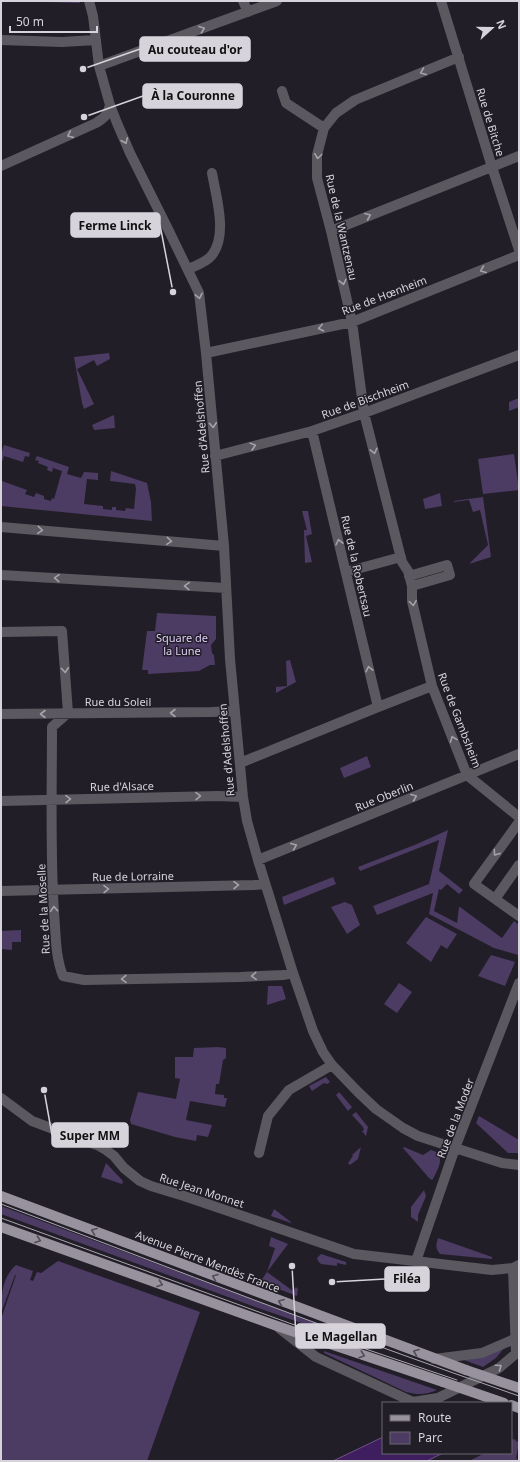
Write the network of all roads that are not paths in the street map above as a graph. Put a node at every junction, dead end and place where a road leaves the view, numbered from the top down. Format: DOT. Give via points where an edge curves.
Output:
graph roads {
  1 [pos="89,1"];
  2 [pos="244,1"];
  3 [pos="277,1"];
  4 [pos="441,1"];
  5 [pos="248,12"];
  6 [pos="1,40"];
  7 [pos="96,40"];
  8 [pos="459,57"];
  9 [pos="100,66"];
  10 [pos="282,91"];
  11 [pos="110,105"];
  12 [pos="324,128"];
  13 [pos="519,156"];
  14 [pos="1,166"];
  15 [pos="492,166"];
  16 [pos="212,173"];
  17 [pos="331,231"];
  18 [pos="519,250"];
  19 [pos="519,255"];
  20 [pos="188,270"];
  21 [pos="352,322"];
  22 [pos="206,353"];
  23 [pos="519,355"];
  24 [pos="364,413"];
  25 [pos="312,431"];
  26 [pos="215,456"];
  27 [pos="1,527"];
  28 [pos="224,546"];
  29 [pos="401,557"];
  30 [pos="346,572"];
  31 [pos="1,575"];
  32 [pos="226,588"];
  33 [pos="1,632"];
  34 [pos="432,686"];
  35 [pos="378,707"];
  36 [pos="234,711"];
  37 [pos="1,714"];
  38 [pos="68,714"];
  39 [pos="519,754"];
  40 [pos="240,763"];
  41 [pos="467,775"];
  42 [pos="242,797"];
  43 [pos="51,800"];
  44 [pos="1,801"];
  45 [pos="519,817"];
  46 [pos="519,822"];
  47 [pos="258,860"];
  48 [pos="519,865"];
  49 [pos="265,884"];
  50 [pos="53,890"];
  51 [pos="1,891"];
  52 [pos="495,899"];
  53 [pos="519,916"];
  54 [pos="293,973"];
  55 [pos="519,984"];
  56 [pos="332,1065"];
  57 [pos="1,1098"];
  58 [pos="455,1148"];
  59 [pos="259,1153"];
  60 [pos="519,1166"];
  61 [pos="1,1196"];
  62 [pos="1,1227"];
  63 [pos="416,1262"];
  64 [pos="516,1267"];
  65 [pos="277,1326"];
  66 [pos="519,1337"];
  67 [pos="518,1352"];
  68 [pos="434,1359"];
  69 [pos="519,1388"];
  70 [pos="501,1402"];
  1 -- 7 [label="street, Rue d'Adelshoffen"];
  2 -- 5 [label="street"];
  3 -- 5 [label="street"];
  4 -- 8 [label="street, Rue de Bitche"];
  9 -- 5 [label="street, one-way"];
  6 -- 7 [label="street"];
  7 -- 9 [label="street, Rue d'Adelshoffen"];
  8 -- 12 [label="street, Rue de la Wantzenau, one-way" via="355,100 336,114"];
  8 -- 15 [label="street, Rue de Bitche"];
  9 -- 11 [label="street, Rue d'Adelshoffen"];
  10 -- 12 [label="street" via="286,103"];
  11 -- 14 [label="street, one-way" via="104,118 96,123"];
  11 -- 20 [label="street, Rue d'Adelshoffen, one-way" via="130,153"];
  12 -- 17 [label="street, Rue de la Wantzenau, one-way" via="316,155 317,178"];
  13 -- 15 [label="street"];
  17 -- 15 [label="street, one-way"];
  15 -- 18 [label="street, Rue de Bitche"];
  16 -- 20 [label="street" via="221,227 219,237 212,256"];
  17 -- 21 [label="street, Rue de la Wantzenau, one-way"];
  19 -- 21 [label="street, Rue de Hœnheim, one-way"];
  20 -- 22 [label="street, Rue d'Adelshoffen, one-way" via="199,293"];
  21 -- 22 [label="street, Rue de Hœnheim, one-way"];
  21 -- 24 [label="street, Rue de la Wantzenau"];
  22 -- 26 [label="street, Rue d'Adelshoffen, one-way"];
  23 -- 24 [label="street, Rue de Bischheim"];
  24 -- 25 [label="street, Rue de Bischheim"];
  24 -- 29 [label="street, Rue de Gambsheim, one-way"];
  26 -- 25 [label="street, Rue de Bischheim, one-way"];
  30 -- 25 [label="street, Rue de la Robertsau, one-way"];
  26 -- 28 [label="street, Rue d'Adelshoffen"];
  27 -- 28 [label="street, one-way"];
  28 -- 32 [label="street, Rue d'Adelshoffen"];
  29 -- 30 [label="street"];
  29 -- 34 [label="street, Rue de Gambsheim, one-way" via="411,581 412,601"];
  35 -- 30 [label="street, Rue de la Robertsau, one-way"];
  32 -- 31 [label="street, one-way"];
  32 -- 36 [label="street, Rue d'Adelshoffen"];
  33 -- 38 [label="street, one-way" via="62,631"];
  34 -- 35 [label="street"];
  41 -- 34 [label="street, Rue de Gambsheim, one-way"];
  35 -- 40 [label="street"];
  36 -- 38 [label="street, Rue du Soleil, one-way"];
  36 -- 40 [label="street, Rue d'Adelshoffen"];
  38 -- 37 [label="street, Rue du Soleil, one-way"];
  38 -- 43 [label="street, Rue de la Moselle" via="52,727"];
  39 -- 41 [label="street, Rue Oberlin"];
  40 -- 42 [label="street, Rue d'Adelshoffen"];
  41 -- 45 [label="street, Rue de Gambsheim"];
  47 -- 41 [label="street, Rue Oberlin, one-way"];
  43 -- 42 [label="street, Rue d'Alsace, one-way"];
  42 -- 47 [label="street, Rue d'Adelshoffen"];
  43 -- 44 [label="street, Rue d'Alsace"];
  43 -- 50 [label="street, Rue de la Moselle"];
  46 -- 52 [label="street, one-way" via="474,884"];
  47 -- 49 [label="street, Rue d'Adelshoffen"];
  48 -- 52 [label="street"];
  50 -- 49 [label="street, Rue de Lorraine, one-way"];
  49 -- 54 [label="street, Rue d'Adelshoffen"];
  50 -- 51 [label="street, Rue de Lorraine"];
  54 -- 50 [label="street, Rue de la Moselle, one-way" via="240,977 84,980 63,976 58,963"];
  52 -- 53 [label="street"];
  54 -- 56 [label="street, Rue d'Adelshoffen" via="313,1031"];
  55 -- 58 [label="street, Rue de la Moder"];
  56 -- 58 [label="street, Rue d'Adelshoffen" via="376,1109 403,1128 418,1136"];
  56 -- 59 [label="street" via="289,1090 268,1116"];
  57 -- 63 [label="street, Rue Jean Monnet" via="32,1120 106,1150 140,1181 151,1186 354,1254"];
  58 -- 60 [label="street, Rue d'Adelshoffen"];
  58 -- 63 [label="street, Rue de la Moder"];
  68 -- 61 [label="main road, Avenue Pierre Mendès France, one-way"];
  62 -- 65 [label="main road, one-way"];
  63 -- 64 [label="street, Rue Jean Monnet" via="492,1270"];
  64 -- 67 [label="street"];
  65 -- 67 [label="street, one-way" via="316,1357 412,1402 438,1398 499,1368"];
  65 -- 70 [label="main road, one-way, bridge"];
  66 -- 68 [label="street, bridge" via="482,1353"];
  68 -- 69 [label="main road, Avenue Pierre Mendès France, bridge"];
}
